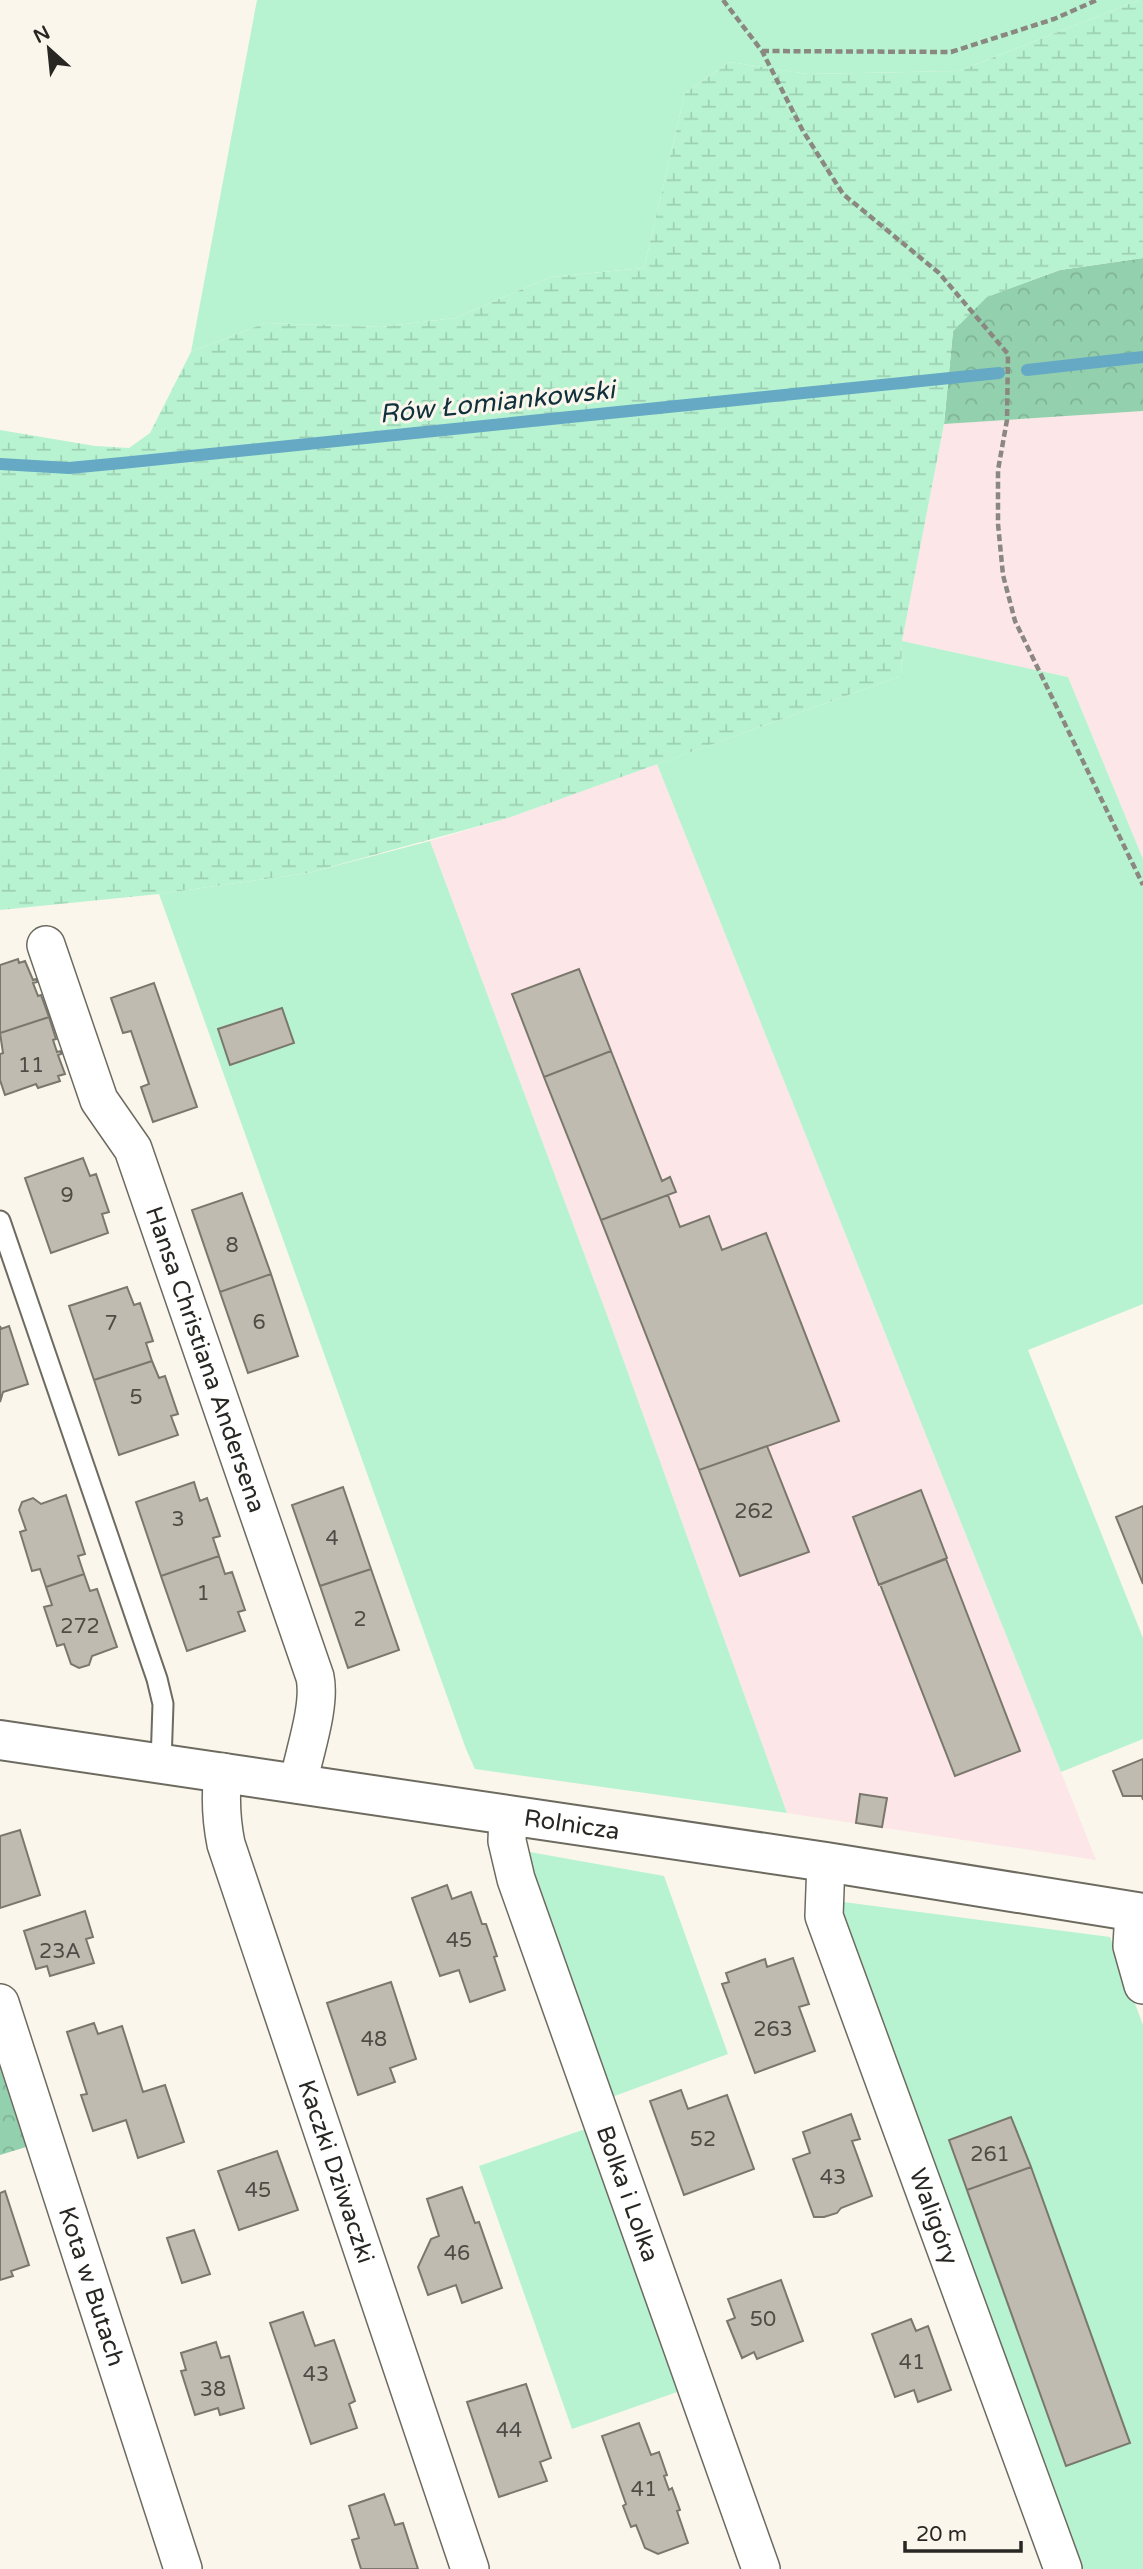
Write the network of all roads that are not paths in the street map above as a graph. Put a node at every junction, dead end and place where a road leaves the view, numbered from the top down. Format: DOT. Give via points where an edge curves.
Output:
graph roads {
  1 [pos="46,945"];
  2 [pos="0,1221"];
  3 [pos="0,1740"];
  4 [pos="161,1763"];
  5 [pos="222,1772"];
  6 [pos="298,1784"];
  7 [pos="508,1815"];
  8 [pos="826,1862"];
  9 [pos="1138,1913"];
  10 [pos="1143,1985"];
  11 [pos="0,2003"];
  12 [pos="183,2569"];
  13 [pos="470,2569"];
  14 [pos="761,2569"];
  15 [pos="1063,2569"];
  1 -- 6 [label="street, Hansa Christiana Andersena" via="99,1100 133,1149 315,1676 315,1706"];
  2 -- 4 [label="lane" via="157,1679 163,1704"];
  3 -- 4 [label="street, Rolnicza"];
  4 -- 5 [label="street, Rolnicza"];
  5 -- 6 [label="street, Rolnicza"];
  5 -- 13 [label="street, Kaczki Dziwaczki" via="221,1821 226,1844"];
  6 -- 7 [label="street, Rolnicza"];
  7 -- 8 [label="street, Rolnicza"];
  7 -- 14 [label="street, Bolka i Lolka" via="507,1842 516,1880"];
  8 -- 9 [label="street, Rolnicza"];
  8 -- 15 [label="street, Waligóry" via="824,1916"];
  9 -- 10 [label="street" via="1132,1946"];
  11 -- 12 [label="street, Kota w Butach"];
}
